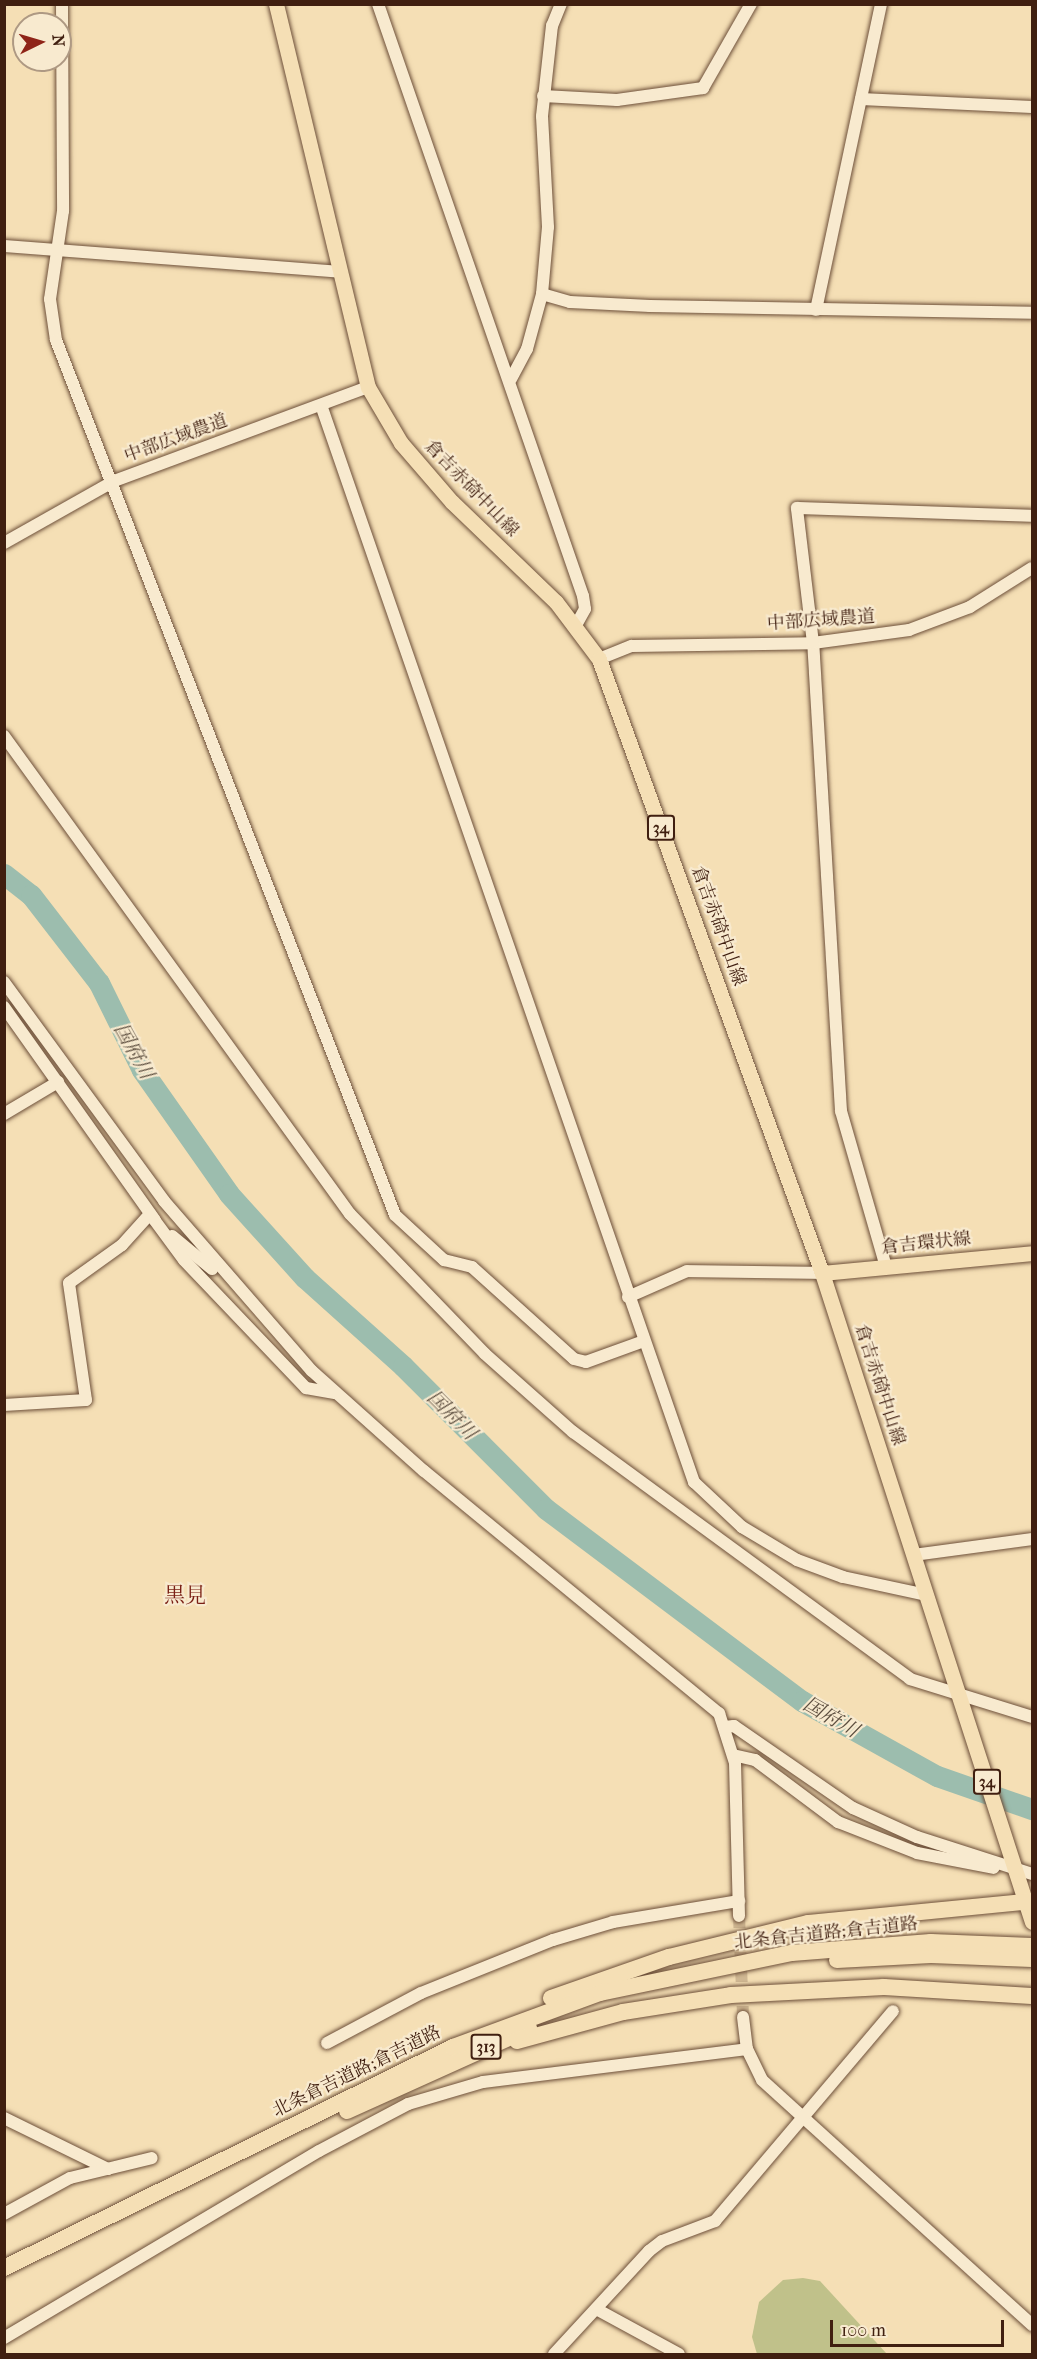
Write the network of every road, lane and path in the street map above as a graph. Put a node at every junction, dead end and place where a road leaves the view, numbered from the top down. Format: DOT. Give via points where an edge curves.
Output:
graph roads {
  1 [pos="62,4"];
  2 [pos="276,4"];
  3 [pos="378,4"];
  4 [pos="561,4"];
  5 [pos="752,4"];
  6 [pos="881,4"];
  7 [pos="543,96"];
  8 [pos="861,99"];
  9 [pos="1032,107"];
  10 [pos="4,246"];
  11 [pos="59,250"];
  12 [pos="341,272"];
  13 [pos="542,294"];
  14 [pos="816,310"];
  15 [pos="1032,313"];
  16 [pos="511,380"];
  17 [pos="368,387"];
  18 [pos="321,405"];
  19 [pos="114,482"];
  20 [pos="1032,516"];
  21 [pos="4,543"];
  22 [pos="1032,568"];
  23 [pos="575,627"];
  24 [pos="813,643"];
  25 [pos="599,659"];
  26 [pos="4,736"];
  27 [pos="4,982"];
  28 [pos="4,1007"];
  29 [pos="58,1082"];
  30 [pos="4,1114"];
  31 [pos="150,1214"];
  32 [pos="1032,1253"];
  33 [pos="886,1268"];
  34 [pos="221,1273"];
  35 [pos="822,1273"];
  36 [pos="628,1297"];
  37 [pos="644,1341"];
  38 [pos="335,1393"];
  39 [pos="4,1404"];
  40 [pos="1032,1539"];
  41 [pos="914,1555"];
  42 [pos="927,1595"];
  43 [pos="963,1704"];
  44 [pos="1032,1717"];
  45 [pos="724,1727"];
  46 [pos="733,1755"];
  47 [pos="1011,1862"];
  48 [pos="1032,1874"];
  49 [pos="1028,1900"];
  50 [pos="739,1901"];
  51 [pos="739,1916"];
  52 [pos="1032,1922"];
  53 [pos="1032,1946"];
  54 [pos="1007,1951"];
  55 [pos="1032,1959"];
  56 [pos="1032,1996"];
  57 [pos="893,2011"];
  58 [pos="744,2017"];
  59 [pos="327,2043"];
  60 [pos="747,2049"];
  61 [pos="456,2053"];
  62 [pos="800,2117"];
  63 [pos="4,2118"];
  64 [pos="152,2158"];
  65 [pos="108,2169"];
  66 [pos="4,2214"];
  67 [pos="4,2268"];
  68 [pos="4,2279"];
  69 [pos="598,2310"];
  70 [pos="1032,2325"];
  71 [pos="4,2338"];
  72 [pos="554,2355"];
  73 [pos="679,2355"];
  1 -- 11 [label="street"];
  2 -- 12 [label="main road, 倉吉赤碕中山線 / 34"];
  3 -- 16 [label="street"];
  4 -- 7 [label="street" via="552,26"];
  5 -- 7 [label="street" via="703,88 617,100"];
  6 -- 8 [label="street"];
  7 -- 13 [label="street" via="548,227"];
  8 -- 9 [label="street"];
  8 -- 14 [label="street"];
  10 -- 11 [label="street"];
  11 -- 12 [label="street"];
  11 -- 19 [label="street" via="50,299 56,340"];
  12 -- 17 [label="main road, 倉吉赤碕中山線 / 34"];
  13 -- 14 [label="street" via="570,302"];
  13 -- 16 [label="street" via="527,350"];
  14 -- 15 [label="street"];
  16 -- 23 [label="street" via="583,596 585,609"];
  17 -- 18 [label="street, 中部広域農道"];
  17 -- 23 [label="main road, 倉吉赤碕中山線 / 34" via="408,451"];
  18 -- 19 [label="street, 中部広域農道"];
  18 -- 36 [label="street"];
  19 -- 21 [label="street, 中部広域農道"];
  19 -- 37 [label="street" via="396,1215 444,1260 472,1268 574,1359 586,1362"];
  20 -- 24 [label="street" via="797,508"];
  22 -- 24 [label="street, 中部広域農道" via="970,607 929,623"];
  23 -- 25 [label="main road, 倉吉赤碕中山線 / 34"];
  24 -- 25 [label="street, 中部広域農道" via="632,646"];
  24 -- 33 [label="street" via="841,1110"];
  25 -- 35 [label="main road, 倉吉赤碕中山線 / 34"];
  26 -- 43 [label="street" via="350,1214 485,1354 573,1432 910,1679"];
  27 -- 34 [label="street"];
  28 -- 29 [label="street"];
  29 -- 30 [label="street"];
  29 -- 31 [label="street"];
  31 -- 34 [label="street" via="192,1255"];
  31 -- 38 [label="street" via="184,1260 306,1388"];
  31 -- 39 [label="street" via="101,1264 69,1283 86,1400"];
  32 -- 33 [label="main road, 倉吉環状線"];
  33 -- 35 [label="main road, 倉吉環状線"];
  34 -- 38 [label="street"];
  35 -- 36 [label="street" via="687,1271"];
  35 -- 41 [label="main road, 倉吉赤碕中山線 / 34"];
  36 -- 37 [label="street"];
  37 -- 42 [label="street" via="694,1482 724,1513 797,1560 843,1577"];
  38 -- 45 [label="street" via="669,1669 719,1713"];
  40 -- 41 [label="street"];
  41 -- 42 [label="main road, 倉吉赤碕中山線 / 34"];
  42 -- 43 [label="main road, 倉吉赤碕中山線 / 34"];
  43 -- 44 [label="street"];
  43 -- 47 [label="main road, 倉吉赤碕中山線 / 34"];
  45 -- 46 [label="street"];
  45 -- 47 [label="street" via="734,1726 853,1808 917,1838"];
  46 -- 47 [label="street" via="755,1760 838,1822 928,1856"];
  46 -- 50 [label="street"];
  47 -- 48 [label="street"];
  47 -- 49 [label="main road, 倉吉赤碕中山線 / 34"];
  49 -- 52 [label="main road, 倉吉赤碕中山線 / 34"];
  49 -- 61 [label="highway" via="809,1923 669,1957 525,2007"];
  50 -- 51 [label="street"];
  50 -- 59 [label="street" via="613,1922 553,1940 421,1993"];
  53 -- 54 [label="highway, 北条倉吉道路;倉吉道路 / 313"];
  54 -- 55 [label="highway, 北条倉吉道路;倉吉道路 / 313"];
  54 -- 61 [label="highway, 北条倉吉道路;倉吉道路 / 313" via="860,1958 726,1973 602,2002"];
  56 -- 61 [label="highway" via="884,1987 731,1995 623,2012"];
  57 -- 62 [label="street"];
  58 -- 60 [label="street"];
  60 -- 62 [label="street" via="762,2080"];
  60 -- 71 [label="street" via="483,2082 408,2104 319,2151"];
  61 -- 67 [label="highway, 北条倉吉道路;倉吉道路 / 313"];
  61 -- 68 [label="highway, 北条倉吉道路;倉吉道路 / 313"];
  62 -- 69 [label="street" via="715,2221 662,2241 624,2272"];
  62 -- 70 [label="street"];
  63 -- 65 [label="street"];
  64 -- 65 [label="street"];
  65 -- 66 [label="street" via="70,2178"];
  69 -- 72 [label="street"];
  69 -- 73 [label="street"];
}
